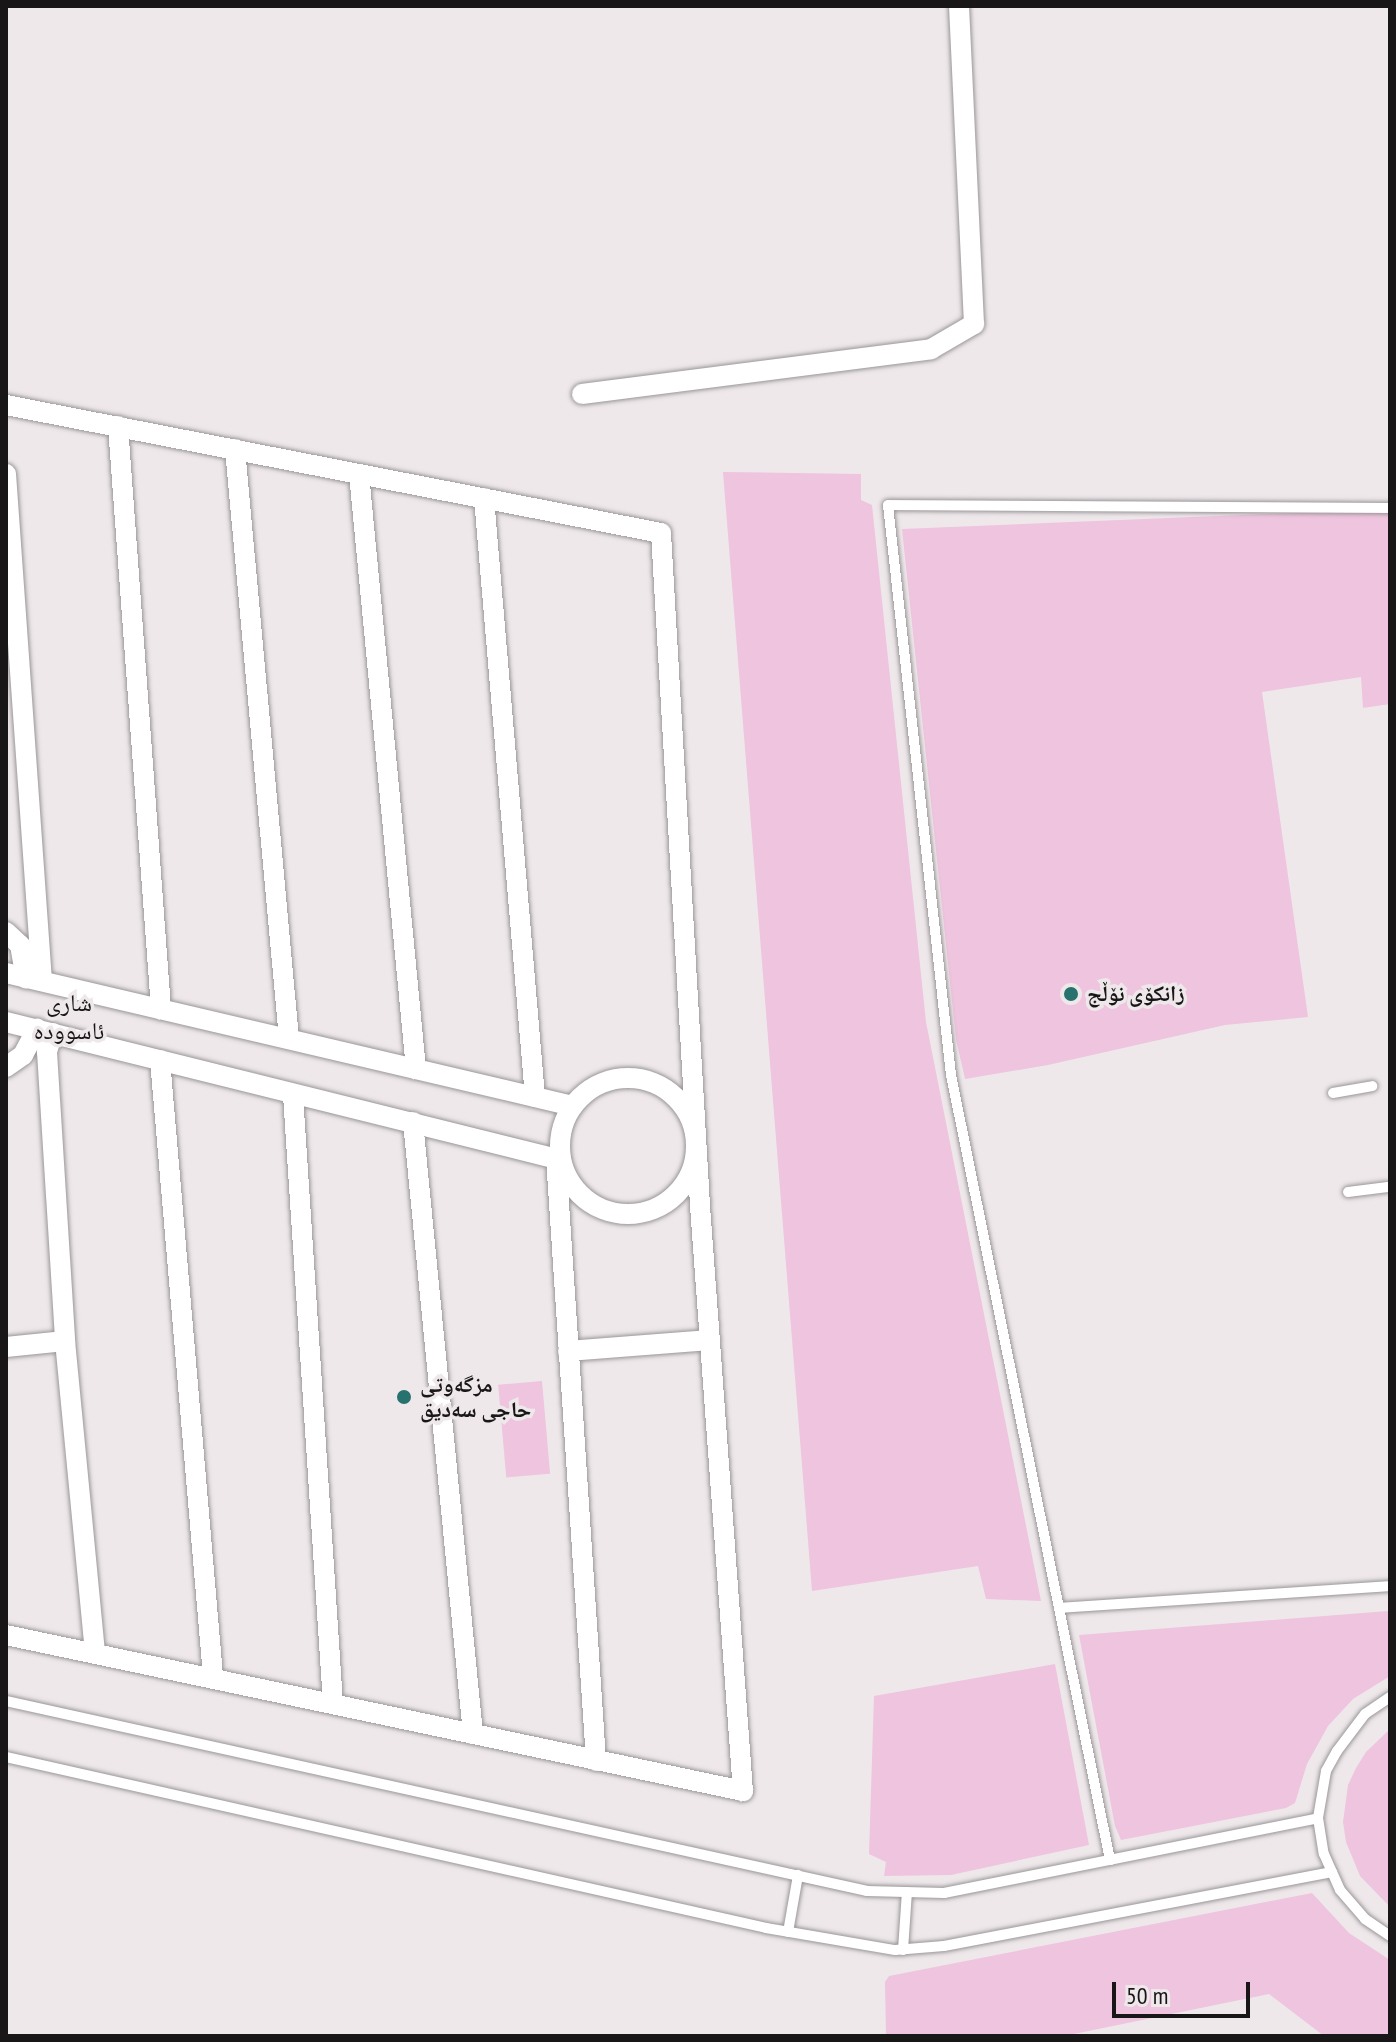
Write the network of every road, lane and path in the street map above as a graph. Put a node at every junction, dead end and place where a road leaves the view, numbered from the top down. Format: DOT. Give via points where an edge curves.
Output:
graph roads {
  1 [pos="959,6"];
  2 [pos="582,394"];
  3 [pos="6,405"];
  4 [pos="118,426"];
  5 [pos="235,449"];
  6 [pos="6,474"];
  7 [pos="359,474"];
  8 [pos="484,498"];
  9 [pos="1390,508"];
  10 [pos="12,656"];
  11 [pos="6,932"];
  12 [pos="25,977"];
  13 [pos="161,1009"];
  14 [pos="6,1022"];
  15 [pos="45,1031"];
  16 [pos="289,1039"];
  17 [pos="160,1060"];
  18 [pos="6,1067"];
  19 [pos="416,1069"];
  20 [pos="1372,1086"];
  21 [pos="1333,1093"];
  22 [pos="293,1095"];
  23 [pos="535,1097"];
  24 [pos="573,1106"];
  25 [pos="413,1122"];
  26 [pos="696,1149"];
  27 [pos="558,1159"];
  28 [pos="1388,1187"];
  29 [pos="1348,1192"];
  30 [pos="710,1340"];
  31 [pos="65,1341"];
  32 [pos="6,1347"];
  33 [pos="568,1351"];
  34 [pos="1390,1586"];
  35 [pos="1059,1608"];
  36 [pos="6,1635"];
  37 [pos="95,1654"];
  38 [pos="213,1676"];
  39 [pos="1390,1697"];
  40 [pos="6,1701"];
  41 [pos="333,1703"];
  42 [pos="473,1734"];
  43 [pos="6,1757"];
  44 [pos="596,1761"];
  45 [pos="1318,1818"];
  46 [pos="1110,1860"];
  47 [pos="1332,1872"];
  48 [pos="798,1875"];
  49 [pos="907,1892"];
  50 [pos="788,1932"];
  51 [pos="1390,1936"];
  52 [pos="903,1950"];
  1 -- 2 [label="street" via="974,324 931,349"];
  3 -- 4 [label="street"];
  4 -- 5 [label="street"];
  4 -- 13 [label="street"];
  5 -- 7 [label="street"];
  5 -- 16 [label="street"];
  6 -- 10 [label="street"];
  7 -- 8 [label="street"];
  7 -- 19 [label="street"];
  8 -- 23 [label="street"];
  8 -- 26 [label="street" via="661,533"];
  9 -- 35 [label="lane" via="888,505 951,1075"];
  10 -- 12 [label="street"];
  11 -- 12 [label="street" via="20,945"];
  12 -- 13 [label="street"];
  13 -- 16 [label="street"];
  14 -- 15 [label="street"];
  15 -- 17 [label="street"];
  15 -- 18 [label="street"];
  15 -- 31 [label="street"];
  16 -- 19 [label="street"];
  17 -- 22 [label="street"];
  17 -- 38 [label="street"];
  19 -- 23 [label="street"];
  20 -- 21 [label="lane"];
  22 -- 25 [label="street"];
  22 -- 41 [label="street"];
  23 -- 24 [label="street"];
  24 -- 26 [label="street" via="608,1081 651,1082 685,1108"];
  24 -- 27 [label="street" via="564,1122"];
  25 -- 27 [label="street"];
  25 -- 42 [label="street"];
  26 -- 27 [label="street" via="681,1189 644,1212 601,1208 583,1197"];
  26 -- 30 [label="street"];
  27 -- 33 [label="street"];
  28 -- 29 [label="lane"];
  30 -- 33 [label="street"];
  30 -- 44 [label="street" via="743,1791"];
  31 -- 32 [label="street"];
  31 -- 37 [label="street"];
  33 -- 44 [label="street"];
  34 -- 35 [label="lane"];
  35 -- 46 [label="lane"];
  36 -- 37 [label="street"];
  37 -- 38 [label="street"];
  38 -- 41 [label="street"];
  39 -- 45 [label="lane" via="1365,1714 1337,1751 1326,1771"];
  40 -- 48 [label="lane"];
  41 -- 42 [label="street"];
  42 -- 44 [label="street"];
  43 -- 50 [label="lane"];
  45 -- 46 [label="lane"];
  45 -- 47 [label="lane"];
  46 -- 49 [label="lane" via="944,1893"];
  47 -- 51 [label="lane" via="1351,1905"];
  47 -- 52 [label="lane"];
  48 -- 49 [label="lane" via="867,1891"];
  48 -- 50 [label="lane"];
  49 -- 52 [label="lane"];
  50 -- 52 [label="lane"];
}
